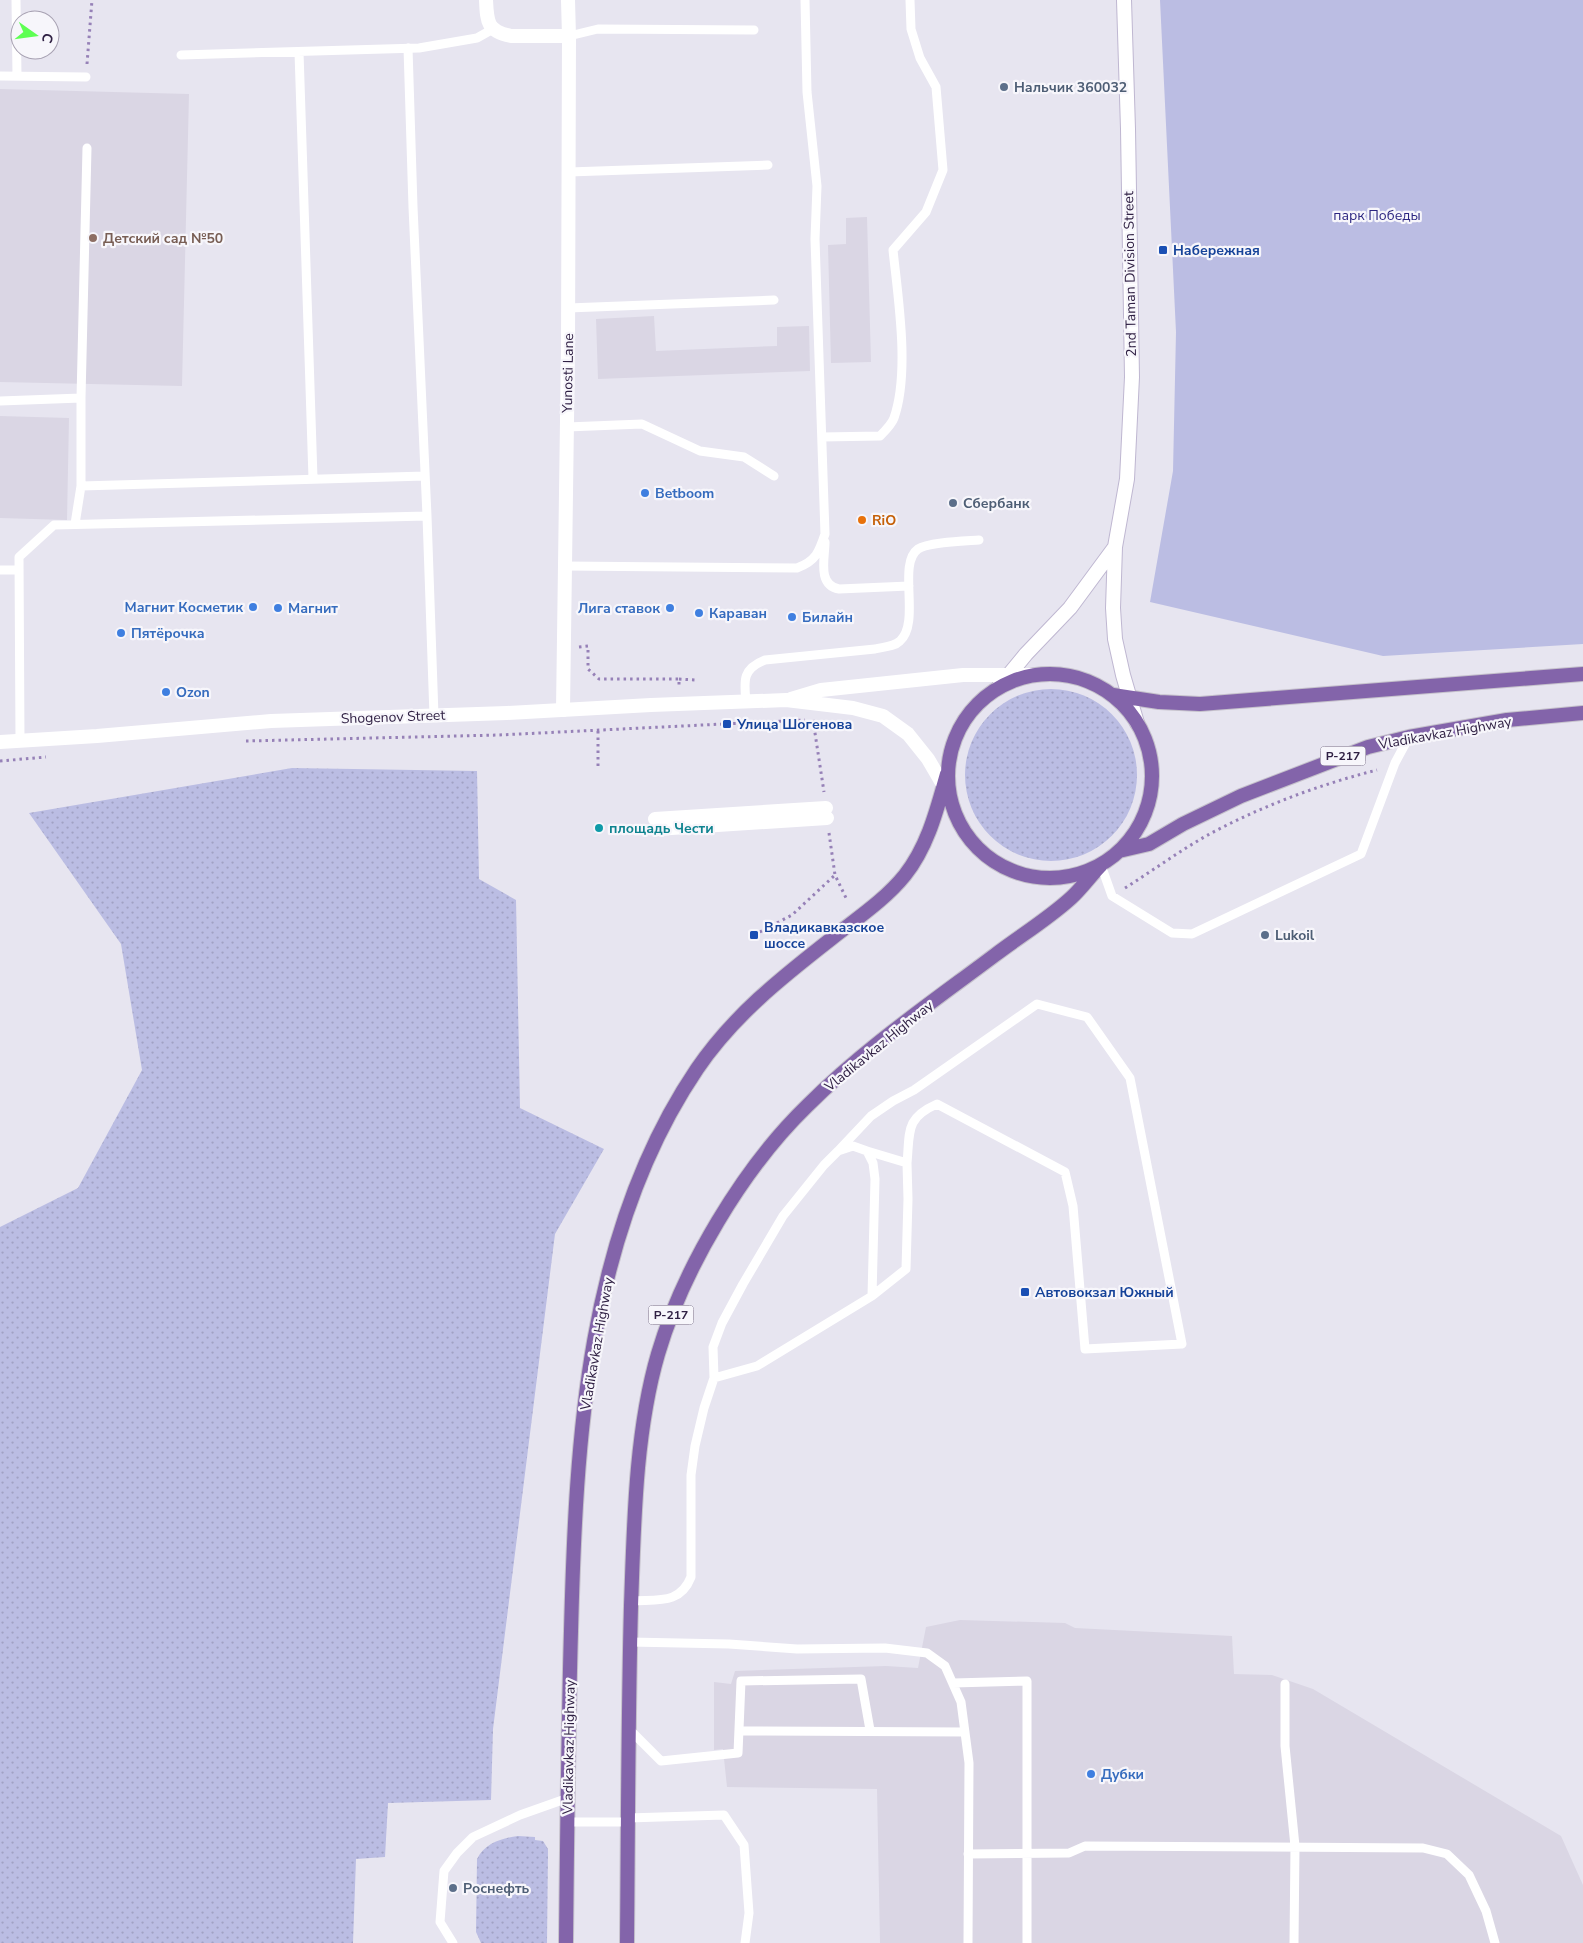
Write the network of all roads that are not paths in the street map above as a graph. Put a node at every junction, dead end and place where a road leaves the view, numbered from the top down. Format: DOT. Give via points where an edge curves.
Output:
graph roads {
  1 [pos="16,0"];
  2 [pos="486,0"];
  3 [pos="568,0"];
  4 [pos="806,0"];
  5 [pos="910,0"];
  6 [pos="1124,0"];
  7 [pos="493,29"];
  8 [pos="754,30"];
  9 [pos="569,36"];
  10 [pos="408,48"];
  11 [pos="299,52"];
  12 [pos="181,55"];
  13 [pos="0,76"];
  14 [pos="17,76"];
  15 [pos="86,77"];
  16 [pos="87,148"];
  17 [pos="768,165"];
  18 [pos="569,172"];
  19 [pos="774,300"];
  20 [pos="568,308"];
  21 [pos="81,398"];
  22 [pos="0,401"];
  23 [pos="567,427"];
  24 [pos="822,437"];
  25 [pos="425,476"];
  26 [pos="774,476"];
  27 [pos="313,478"];
  28 [pos="81,486"];
  29 [pos="427,516"];
  30 [pos="75,524"];
  31 [pos="825,534"];
  32 [pos="979,540"];
  33 [pos="1115,547"];
  34 [pos="564,566"];
  35 [pos="0,570"];
  36 [pos="19,570"];
  37 [pos="909,586"];
  38 [pos="1583,674"];
  39 [pos="1009,675"];
  40 [pos="1034,675"];
  41 [pos="998,688"];
  42 [pos="1112,695"];
  43 [pos="1129,698"];
  44 [pos="786,700"];
  45 [pos="746,702"];
  46 [pos="563,710"];
  47 [pos="1583,713"];
  48 [pos="434,716"];
  49 [pos="1137,723"];
  50 [pos="1409,737"];
  51 [pos="20,741"];
  52 [pos="0,742"];
  53 [pos="947,785"];
  54 [pos="826,813"];
  55 [pos="656,824"];
  56 [pos="1119,851"];
  57 [pos="1101,865"];
  58 [pos="838,1151"];
  59 [pos="867,1151"];
  60 [pos="907,1163"];
  61 [pos="872,1296"];
  62 [pos="714,1378"];
  63 [pos="631,1602"];
  64 [pos="630,1642"];
  65 [pos="953,1683"];
  66 [pos="1285,1684"];
  67 [pos="629,1729"];
  68 [pos="870,1730"];
  69 [pos="740,1732"];
  70 [pos="965,1732"];
  71 [pos="568,1798"];
  72 [pos="628,1820"];
  73 [pos="567,1822"];
  74 [pos="1295,1846"];
  75 [pos="1028,1853"];
  76 [pos="968,1854"];
  77 [pos="453,1943"];
  78 [pos="566,1943"];
  79 [pos="627,1943"];
  80 [pos="745,1943"];
  81 [pos="968,1943"];
  82 [pos="1027,1943"];
  83 [pos="1294,1943"];
  84 [pos="1496,1943"];
  1 -- 14 [label="lane"];
  2 -- 7 [label="street" via="487,21"];
  3 -- 9 [label="street, Yunosti Lane"];
  4 -- 24 [label="lane" via="807,92 817,186 815,239"];
  5 -- 24 [label="lane" via="911,29 920,58 936,87 942,170 926,212 893,250 900,317 901,372 894,420 880,436"];
  6 -- 33 [label="street, 2nd Taman Division Street" via="1132,377 1127,479"];
  7 -- 9 [label="street" via="511,36"];
  7 -- 10 [label="lane" via="477,38"];
  8 -- 9 [label="lane" via="598,29"];
  9 -- 18 [label="street, Yunosti Lane"];
  10 -- 11 [label="lane"];
  10 -- 25 [label="lane"];
  11 -- 12 [label="lane"];
  11 -- 27 [label="lane"];
  13 -- 14 [label="lane"];
  14 -- 15 [label="lane"];
  16 -- 21 [label="lane"];
  17 -- 18 [label="lane"];
  18 -- 20 [label="street, Yunosti Lane"];
  19 -- 20 [label="lane"];
  20 -- 23 [label="street, Yunosti Lane"];
  21 -- 22 [label="lane"];
  21 -- 28 [label="lane"];
  23 -- 26 [label="lane" via="642,424 700,451 744,458"];
  23 -- 34 [label="street, Yunosti Lane"];
  24 -- 31 [label="lane"];
  25 -- 27 [label="lane"];
  25 -- 29 [label="lane"];
  27 -- 28 [label="lane"];
  28 -- 30 [label="lane"];
  29 -- 30 [label="lane"];
  29 -- 48 [label="lane"];
  30 -- 36 [label="lane" via="54,525 19,557"];
  31 -- 34 [label="lane" via="810,564 797,568"];
  31 -- 37 [label="lane" via="824,579 829,586 839,589"];
  32 -- 37 [label="lane" via="919,549 911,558"];
  33 -- 39 [label="street" via="1070,608"];
  33 -- 43 [label="street, 2nd Taman Division Street" via="1115,639"];
  34 -- 46 [label="street, Yunosti Lane"];
  35 -- 36 [label="lane"];
  36 -- 51 [label="lane"];
  37 -- 45 [label="lane" via="908,624 906,634 899,642 874,649 765,660 752,667 744,678"];
  38 -- 43 [label="main road, Р-217" via="1200,704"];
  39 -- 40 [label="street"];
  39 -- 41 [label="street"];
  39 -- 44 [label="street" via="963,675 821,690"];
  40 -- 41 [label="main road, Р-217"];
  40 -- 42 [label="main road, Р-217" via="1067,675 1098,686"];
  41 -- 53 [label="main road, Р-217" via="981,700 960,728 950,754"];
  42 -- 43 [label="main road, Р-217"];
  42 -- 49 [label="main road, Р-217"];
  43 -- 49 [label="street, 2nd Taman Division Street"];
  44 -- 45 [label="street, Shogenov Street"];
  44 -- 53 [label="street" via="853,708 883,716 908,734"];
  45 -- 46 [label="street, Shogenov Street"];
  46 -- 48 [label="street, Shogenov Street"];
  47 -- 50 [label="main road, Vladikavkaz Highway / Р-217" via="1506,720"];
  48 -- 51 [label="street, Shogenov Street" via="271,720"];
  49 -- 56 [label="main road, Р-217" via="1147,744 1151,790 1138,826"];
  50 -- 56 [label="main road, Vladikavkaz Highway / Р-217" via="1368,747 1269,784 1149,844"];
  50 -- 57 [label="lane" via="1395,763 1361,854 1192,934 1172,933 1112,896"];
  51 -- 52 [label="street, Shogenov Street"];
  53 -- 57 [label="main road, Р-217" via="958,822 974,845 995,863 1020,874 1048,878 1075,875"];
  53 -- 71 [label="main road, Vladikavkaz Highway / Р-217" via="925,844 905,875 859,917 772,985 731,1026 686,1087 641,1176 620,1234 603,1300 584,1415 574,1530"];
  54 -- 55 [label="street"];
  56 -- 57 [label="main road, Р-217"];
  57 -- 63 [label="main road, Vladikavkaz Highway / Р-217" via="1071,897 843,1072 805,1107 740,1188 708,1238 682,1289 652,1377 639,1467"];
  58 -- 59 [label="lane" via="853,1146"];
  58 -- 60 [label="lane" via="871,1116 1037,1004 1087,1017 1130,1078 1182,1344 1085,1349 1073,1206 1065,1172 936,1104 923,1110 911,1124"];
  58 -- 62 [label="lane" via="783,1216 743,1284 713,1347"];
  59 -- 60 [label="lane"];
  59 -- 61 [label="lane" via="875,1179"];
  60 -- 61 [label="lane" via="906,1269"];
  61 -- 62 [label="lane" via="757,1366"];
  62 -- 63 [label="lane" via="704,1408 691,1475 691,1577 687,1587 675,1598"];
  63 -- 64 [label="main road, Vladikavkaz Highway / Р-217"];
  64 -- 65 [label="lane" via="797,1649 885,1648 927,1653 945,1666"];
  64 -- 67 [label="main road, Vladikavkaz Highway / Р-217"];
  65 -- 70 [label="lane" via="961,1702"];
  65 -- 75 [label="lane" via="1027,1681"];
  66 -- 74 [label="lane" via="1285,1746"];
  67 -- 69 [label="lane" via="661,1761 738,1753"];
  67 -- 72 [label="main road, Vladikavkaz Highway / Р-217"];
  68 -- 69 [label="lane"];
  68 -- 69 [label="lane" via="861,1679 742,1681"];
  68 -- 70 [label="lane"];
  70 -- 76 [label="lane" via="969,1764"];
  71 -- 73 [label="main road, Vladikavkaz Highway / Р-217"];
  71 -- 77 [label="lane" via="520,1815 473,1837 457,1853 444,1871 440,1922"];
  72 -- 73 [label="lane"];
  72 -- 79 [label="main road, Vladikavkaz Highway / Р-217"];
  72 -- 80 [label="lane" via="724,1815 744,1845 749,1913"];
  73 -- 78 [label="main road, Vladikavkaz Highway / Р-217"];
  74 -- 75 [label="lane" via="1085,1846 1069,1852"];
  74 -- 83 [label="lane"];
  74 -- 84 [label="lane" via="1423,1848 1447,1854 1469,1875 1486,1911"];
  75 -- 76 [label="lane"];
  75 -- 82 [label="lane"];
  76 -- 81 [label="lane"];
}
